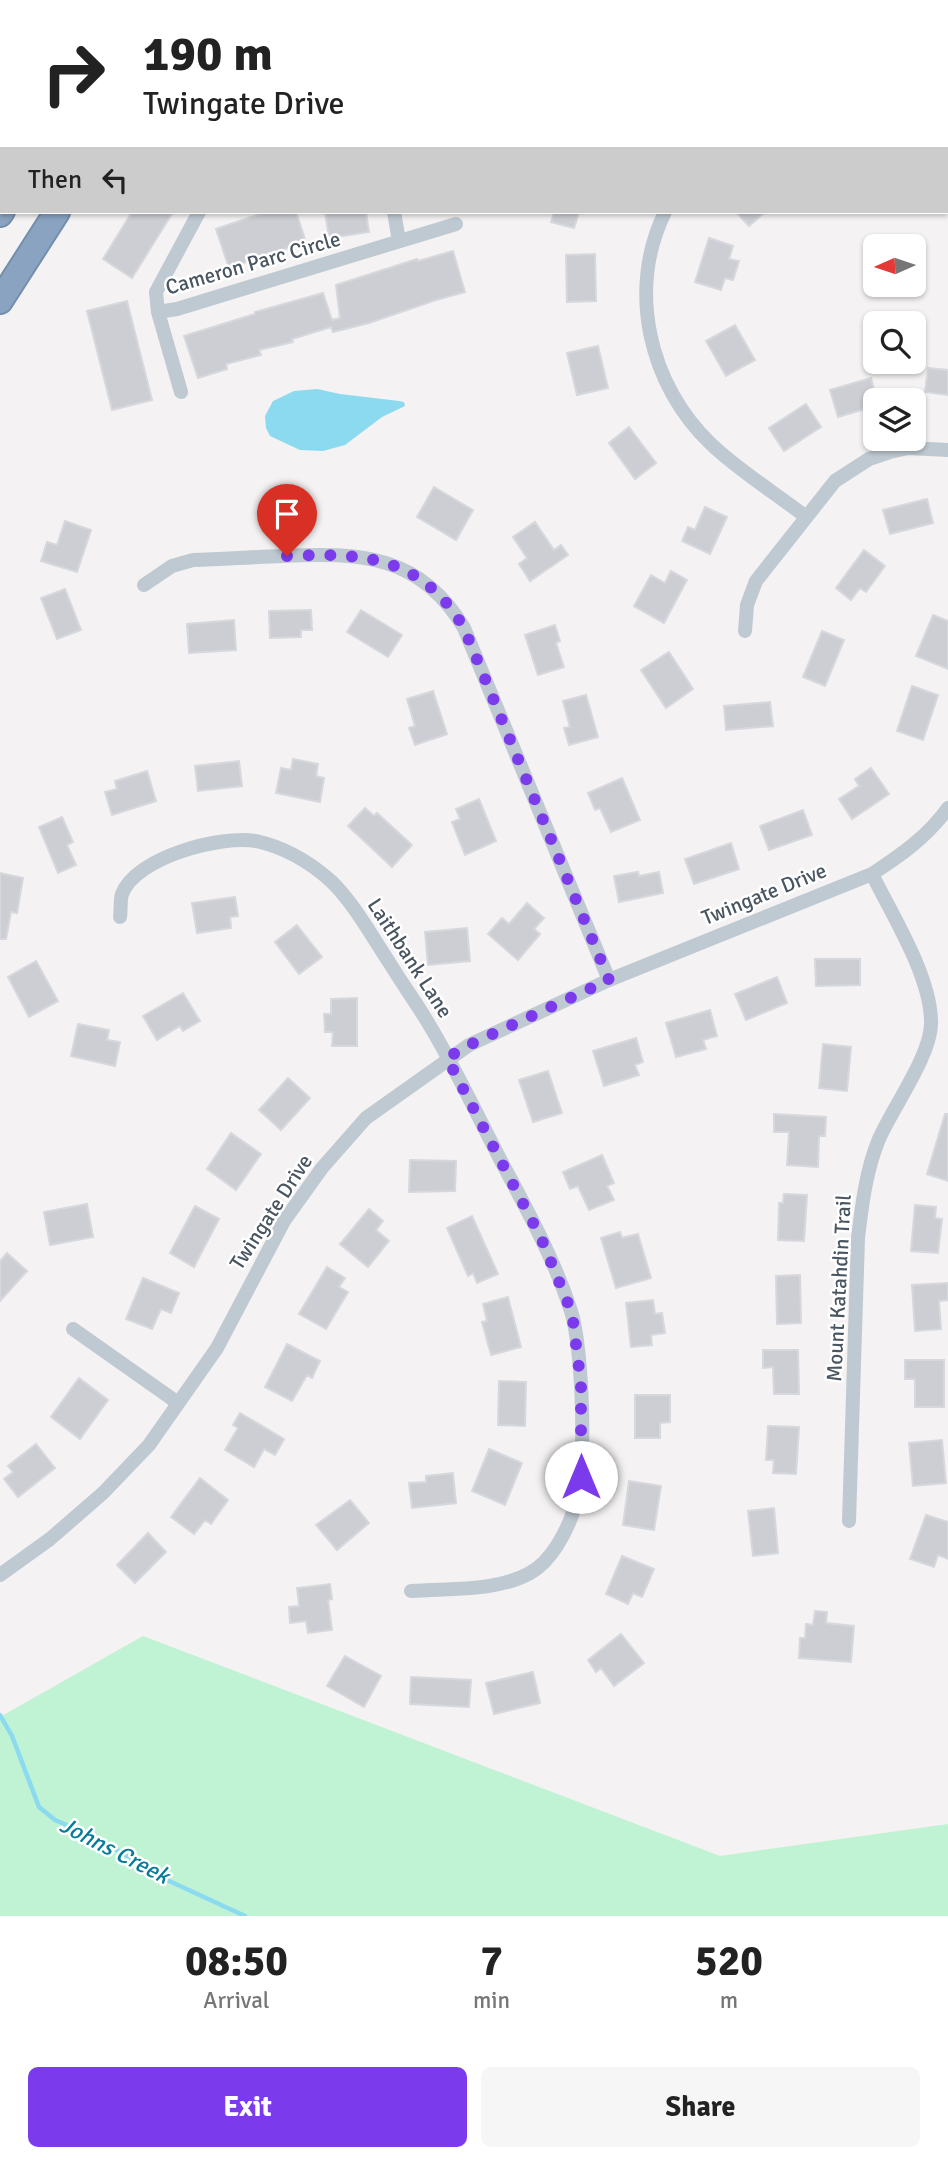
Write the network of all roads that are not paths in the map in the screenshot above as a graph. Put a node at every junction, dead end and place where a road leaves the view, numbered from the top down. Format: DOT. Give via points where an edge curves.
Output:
graph roads {
  1 [pos="56,214"];
  2 [pos="198,214"];
  3 [pos="394,214"];
  4 [pos="664,214"];
  5 [pos="456,224"];
  6 [pos="399,241"];
  7 [pos="0,301"];
  8 [pos="158,312"];
  9 [pos="181,392"];
  10 [pos="948,450"];
  11 [pos="805,516"];
  12 [pos="144,585"];
  13 [pos="744,631"];
  14 [pos="948,808"];
  15 [pos="872,874"];
  16 [pos="120,917"];
  17 [pos="609,980"];
  18 [pos="447,1058"];
  19 [pos="73,1329"];
  20 [pos="178,1403"];
  21 [pos="849,1521"];
  22 [pos="0,1576"];
  23 [pos="411,1591"];
  1 -- 7 [label="highway"];
  2 -- 8 [label="street" via="156,292"];
  3 -- 6 [label="street"];
  4 -- 11 [label="street" via="649,264 646,299 649,334 660,368 682,411 713,446"];
  5 -- 6 [label="street, Cameron Parc Circle"];
  6 -- 8 [label="street, Cameron Parc Circle"];
  8 -- 9 [label="street"];
  10 -- 11 [label="street" via="908,448 869,459 835,481"];
  11 -- 13 [label="street" via="756,581"];
  12 -- 17 [label="street" via="172,566 193,560 311,554 361,556 393,564 426,583 453,609 464,628"];
  14 -- 15 [label="street, Twingate Drive" via="907,851"];
  15 -- 17 [label="street, Twingate Drive"];
  15 -- 21 [label="street, Mount Katahdin Trail" via="919,969 931,1023 925,1051 877,1143 863,1196"];
  16 -- 18 [label="street, Laithbank Lane" via="122,893 138,874 162,859 214,842 238,840 286,851 310,864 347,898"];
  17 -- 18 [label="street, Twingate Drive"];
  18 -- 20 [label="street, Twingate Drive" via="366,1118 322,1168 284,1222 216,1348"];
  18 -- 23 [label="street, Laithbank Lane" via="541,1238 572,1313 581,1384 581,1477 564,1532 553,1552 531,1573 499,1584"];
  19 -- 20 [label="street"];
  20 -- 22 [label="street, Twingate Drive" via="149,1445 103,1493"];
}
